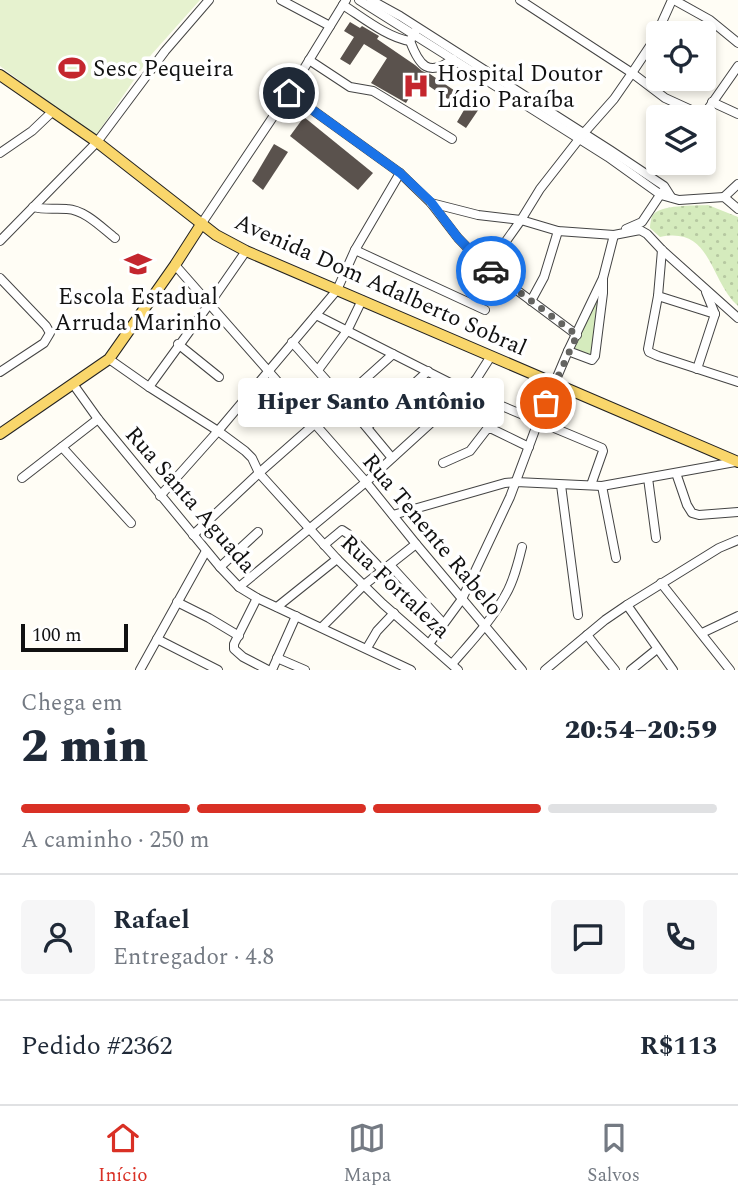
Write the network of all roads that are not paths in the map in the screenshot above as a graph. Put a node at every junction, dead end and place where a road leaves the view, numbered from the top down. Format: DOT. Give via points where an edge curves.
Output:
graph roads {
  1 [pos="209,0"];
  2 [pos="281,0"];
  3 [pos="359,0"];
  4 [pos="370,0"];
  5 [pos="520,0"];
  6 [pos="673,0"];
  7 [pos="345,4"];
  8 [pos="330,26"];
  9 [pos="414,34"];
  10 [pos="738,43"];
  11 [pos="453,59"];
  12 [pos="309,60"];
  13 [pos="467,64"];
  14 [pos="738,66"];
  15 [pos="632,73"];
  16 [pos="0,75"];
  17 [pos="289,93"];
  18 [pos="712,102"];
  19 [pos="53,111"];
  20 [pos="738,114"];
  21 [pos="581,137"];
  22 [pos="453,139"];
  23 [pos="97,142"];
  24 [pos="0,153"];
  25 [pos="400,173"];
  26 [pos="738,184"];
  27 [pos="663,190"];
  28 [pos="724,197"];
  29 [pos="431,202"];
  30 [pos="33,207"];
  31 [pos="738,209"];
  32 [pos="521,220"];
  33 [pos="202,223"];
  34 [pos="558,231"];
  35 [pos="614,235"];
  36 [pos="115,238"];
  37 [pos="0,241"];
  38 [pos="355,250"];
  39 [pos="662,250"];
  40 [pos="246,251"];
  41 [pos="176,265"];
  42 [pos="487,268"];
  43 [pos="0,278"];
  44 [pos="603,278"];
  45 [pos="705,289"];
  46 [pos="337,290"];
  47 [pos="658,296"];
  48 [pos="362,300"];
  49 [pos="531,301"];
  50 [pos="210,303"];
  51 [pos="724,306"];
  52 [pos="485,310"];
  53 [pos="715,314"];
  54 [pos="316,315"];
  55 [pos="738,318"];
  56 [pos="347,331"];
  57 [pos="577,335"];
  58 [pos="292,342"];
  59 [pos="178,344"];
  60 [pos="568,351"];
  61 [pos="393,354"];
  62 [pos="491,356"];
  63 [pos="109,359"];
  64 [pos="697,369"];
  65 [pos="269,370"];
  66 [pos="318,370"];
  67 [pos="0,371"];
  68 [pos="428,371"];
  69 [pos="219,377"];
  70 [pos="738,382"];
  71 [pos="74,384"];
  72 [pos="554,384"];
  73 [pos="149,387"];
  74 [pos="466,391"];
  75 [pos="343,399"];
  76 [pos="98,419"];
  77 [pos="538,422"];
  78 [pos="314,424"];
  79 [pos="367,427"];
  80 [pos="218,431"];
  81 [pos="0,435"];
  82 [pos="62,447"];
  83 [pos="529,447"];
  84 [pos="392,457"];
  85 [pos="738,462"];
  86 [pos="443,463"];
  87 [pos="259,473"];
  88 [pos="676,473"];
  89 [pos="22,478"];
  90 [pos="648,478"];
  91 [pos="366,482"];
  92 [pos="516,482"];
  93 [pos="561,485"];
  94 [pos="591,485"];
  95 [pos="603,486"];
  96 [pos="160,496"];
  97 [pos="738,512"];
  98 [pos="393,515"];
  99 [pos="131,523"];
  100 [pos="310,529"];
  101 [pos="258,532"];
  102 [pos="194,535"];
  103 [pos="656,538"];
  104 [pos="738,540"];
  105 [pos="415,544"];
  106 [pos="324,545"];
  107 [pos="522,547"];
  108 [pos="206,551"];
  109 [pos="616,558"];
  110 [pos="337,559"];
  111 [pos="220,567"];
  112 [pos="386,567"];
  113 [pos="661,583"];
  114 [pos="364,585"];
  115 [pos="239,587"];
  116 [pos="257,598"];
  117 [pos="462,599"];
  118 [pos="177,602"];
  119 [pos="627,605"];
  120 [pos="277,607"];
  121 [pos="394,612"];
  122 [pos="578,615"];
  123 [pos="296,616"];
  124 [pos="738,616"];
  125 [pos="443,623"];
  126 [pos="485,625"];
  127 [pos="321,627"];
  128 [pos="702,633"];
  129 [pos="587,635"];
  130 [pos="157,639"];
  131 [pos="236,640"];
  132 [pos="429,644"];
  133 [pos="367,648"];
  134 [pos="657,649"];
  135 [pos="277,658"];
  136 [pos="556,666"];
  137 [pos="455,667"];
  138 [pos="140,670"];
  139 [pos="218,670"];
  140 [pos="270,670"];
  141 [pos="305,670"];
  142 [pos="411,670"];
  143 [pos="522,670"];
  144 [pos="545,670"];
  145 [pos="615,670"];
  146 [pos="631,670"];
  147 [pos="673,670"];
  148 [pos="730,670"];
  1 -- 23 [label="street"];
  2 -- 8 [label="street"];
  3 -- 9 [label="street"];
  4 -- 9 [label="street"];
  5 -- 15 [label="street"];
  6 -- 10 [label="street" via="710,20"];
  6 -- 15 [label="street"];
  7 -- 8 [label="street"];
  7 -- 9 [label="street" via="402,40"];
  8 -- 12 [label="street"];
  9 -- 11 [label="street"];
  9 -- 11 [label="street" via="417,58 428,68"];
  9 -- 13 [label="street"];
  11 -- 13 [label="street"];
  12 -- 17 [label="street"];
  12 -- 22 [label="street" via="350,87 373,92"];
  13 -- 21 [label="street"];
  14 -- 18 [label="street"];
  15 -- 18 [label="street" via="665,98 700,114"];
  15 -- 21 [label="street"];
  16 -- 19 [label="main road, Avenida Dom Adalberto Sobral"];
  17 -- 25 [label="street"];
  17 -- 33 [label="street"];
  18 -- 20 [label="street"];
  19 -- 23 [label="main road, Avenida Dom Adalberto Sobral"];
  19 -- 24 [label="street"];
  21 -- 27 [label="street"];
  21 -- 32 [label="street"];
  23 -- 30 [label="street"];
  23 -- 33 [label="main road, Avenida Dom Adalberto Sobral"];
  25 -- 29 [label="street"];
  25 -- 38 [label="street"];
  26 -- 28 [label="street"];
  27 -- 28 [label="street" via="679,200"];
  27 -- 35 [label="street" via="642,222"];
  28 -- 31 [label="street"];
  29 -- 32 [label="street" via="478,215"];
  29 -- 42 [label="street"];
  30 -- 36 [label="street" via="80,213"];
  30 -- 37 [label="street"];
  32 -- 34 [label="street"];
  32 -- 42 [label="street"];
  33 -- 40 [label="main road, Avenida Dom Adalberto Sobral"];
  33 -- 41 [label="main road"];
  34 -- 35 [label="street"];
  34 -- 49 [label="street"];
  35 -- 39 [label="street" via="640,230"];
  35 -- 44 [label="street"];
  38 -- 46 [label="street"];
  38 -- 52 [label="street"];
  39 -- 45 [label="street"];
  39 -- 47 [label="street"];
  40 -- 46 [label="main road, Avenida Dom Adalberto Sobral"];
  40 -- 50 [label="street"];
  41 -- 50 [label="street, Rua Tenente Rabelo"];
  41 -- 63 [label="main road"];
  42 -- 49 [label="street"];
  43 -- 67 [label="street" via="50,333 44,343"];
  44 -- 57 [label="street"];
  44 -- 60 [label="street" via="595,356 592,360"];
  45 -- 51 [label="street"];
  45 -- 53 [label="street"];
  46 -- 48 [label="main road, Avenida Dom Adalberto Sobral"];
  46 -- 54 [label="street"];
  47 -- 53 [label="street"];
  47 -- 64 [label="street" via="649,352"];
  48 -- 56 [label="street"];
  48 -- 62 [label="main road, Avenida Dom Adalberto Sobral"];
  49 -- 57 [label="street"];
  50 -- 59 [label="street"];
  50 -- 65 [label="street, Rua Tenente Rabelo"];
  51 -- 53 [label="street"];
  51 -- 55 [label="street"];
  53 -- 64 [label="street"];
  54 -- 56 [label="street"];
  54 -- 58 [label="street"];
  56 -- 61 [label="street"];
  56 -- 66 [label="street"];
  57 -- 60 [label="street"];
  58 -- 65 [label="street"];
  58 -- 66 [label="street"];
  59 -- 69 [label="street"];
  59 -- 73 [label="street"];
  60 -- 72 [label="street"];
  61 -- 68 [label="street"];
  61 -- 75 [label="street"];
  62 -- 72 [label="main road, Avenida Dom Adalberto Sobral"];
  62 -- 74 [label="street"];
  63 -- 71 [label="main road"];
  63 -- 73 [label="street, Rua Fortaleza"];
  64 -- 70 [label="street"];
  65 -- 78 [label="street, Rua Tenente Rabelo"];
  65 -- 80 [label="street"];
  66 -- 75 [label="street"];
  68 -- 74 [label="street"];
  68 -- 79 [label="street"];
  71 -- 76 [label="street, Rua Santa Aguada"];
  71 -- 81 [label="main road"];
  72 -- 77 [label="street"];
  72 -- 85 [label="main road, Avenida Dom Adalberto Sobral"];
  73 -- 80 [label="street, Rua Fortaleza"];
  74 -- 77 [label="street"];
  74 -- 84 [label="street"];
  75 -- 78 [label="street"];
  75 -- 79 [label="street"];
  76 -- 82 [label="street"];
  76 -- 96 [label="street, Rua Santa Aguada"];
  77 -- 83 [label="street"];
  77 -- 94 [label="street" via="602,448"];
  78 -- 87 [label="street"];
  78 -- 91 [label="street, Rua Tenente Rabelo"];
  79 -- 84 [label="street"];
  80 -- 87 [label="street, Rua Fortaleza" via="252,458"];
  80 -- 96 [label="street"];
  82 -- 89 [label="street"];
  82 -- 99 [label="street"];
  83 -- 86 [label="street" via="487,429 470,451"];
  83 -- 92 [label="street"];
  84 -- 91 [label="street"];
  85 -- 88 [label="street"];
  87 -- 100 [label="street, Rua Fortaleza"];
  87 -- 102 [label="street"];
  88 -- 90 [label="street"];
  88 -- 97 [label="street" via="692,513"];
  90 -- 95 [label="street"];
  90 -- 103 [label="street"];
  91 -- 98 [label="street, Rua Tenente Rabelo"];
  91 -- 100 [label="street"];
  92 -- 93 [label="street"];
  92 -- 98 [label="street"];
  92 -- 117 [label="street"];
  93 -- 94 [label="street"];
  93 -- 122 [label="street"];
  94 -- 95 [label="street"];
  95 -- 109 [label="street"];
  96 -- 102 [label="street, Rua Santa Aguada"];
  98 -- 105 [label="street, Rua Tenente Rabelo"];
  100 -- 106 [label="street, Rua Fortaleza"];
  100 -- 115 [label="street"];
  101 -- 111 [label="street"];
  102 -- 108 [label="street, Rua Santa Aguada"];
  104 -- 113 [label="street"];
  105 -- 112 [label="street"];
  105 -- 117 [label="street, Rua Tenente Rabelo"];
  106 -- 110 [label="street, Rua Fortaleza"];
  106 -- 112 [label="street" via="342,530"];
  107 -- 126 [label="street" via="506,595"];
  108 -- 111 [label="street, Rua Santa Aguada"];
  108 -- 118 [label="street"];
  110 -- 114 [label="street, Rua Fortaleza"];
  110 -- 120 [label="street"];
  111 -- 115 [label="street, Rua Santa Aguada"];
  112 -- 114 [label="street"];
  112 -- 125 [label="street"];
  113 -- 119 [label="street"];
  113 -- 128 [label="street"];
  114 -- 121 [label="street, Rua Fortaleza"];
  114 -- 127 [label="street"];
  115 -- 116 [label="street, Rua Santa Aguada"];
  116 -- 120 [label="street, Rua Santa Aguada"];
  116 -- 131 [label="street"];
  117 -- 125 [label="street"];
  117 -- 126 [label="street, Rua Tenente Rabelo"];
  118 -- 130 [label="street"];
  118 -- 131 [label="street" via="209,618"];
  119 -- 129 [label="street"];
  119 -- 134 [label="street"];
  120 -- 123 [label="street, Rua Santa Aguada"];
  121 -- 132 [label="street, Rua Fortaleza"];
  121 -- 133 [label="street"];
  123 -- 127 [label="street, Rua Santa Aguada"];
  123 -- 135 [label="street"];
  124 -- 128 [label="street"];
  125 -- 132 [label="street"];
  126 -- 137 [label="street"];
  126 -- 143 [label="street, Rua Tenente Rabelo"];
  127 -- 133 [label="street, Rua Santa Aguada"];
  128 -- 148 [label="street"];
  129 -- 136 [label="street"];
  129 -- 145 [label="street"];
  130 -- 138 [label="street"];
  130 -- 139 [label="street"];
  131 -- 140 [label="street" via="238,654"];
  132 -- 137 [label="street, Rua Fortaleza"];
  133 -- 142 [label="street, Rua Santa Aguada"];
  134 -- 146 [label="street"];
  134 -- 147 [label="street"];
  135 -- 140 [label="street"];
  135 -- 141 [label="street"];
  136 -- 144 [label="street"];
}
